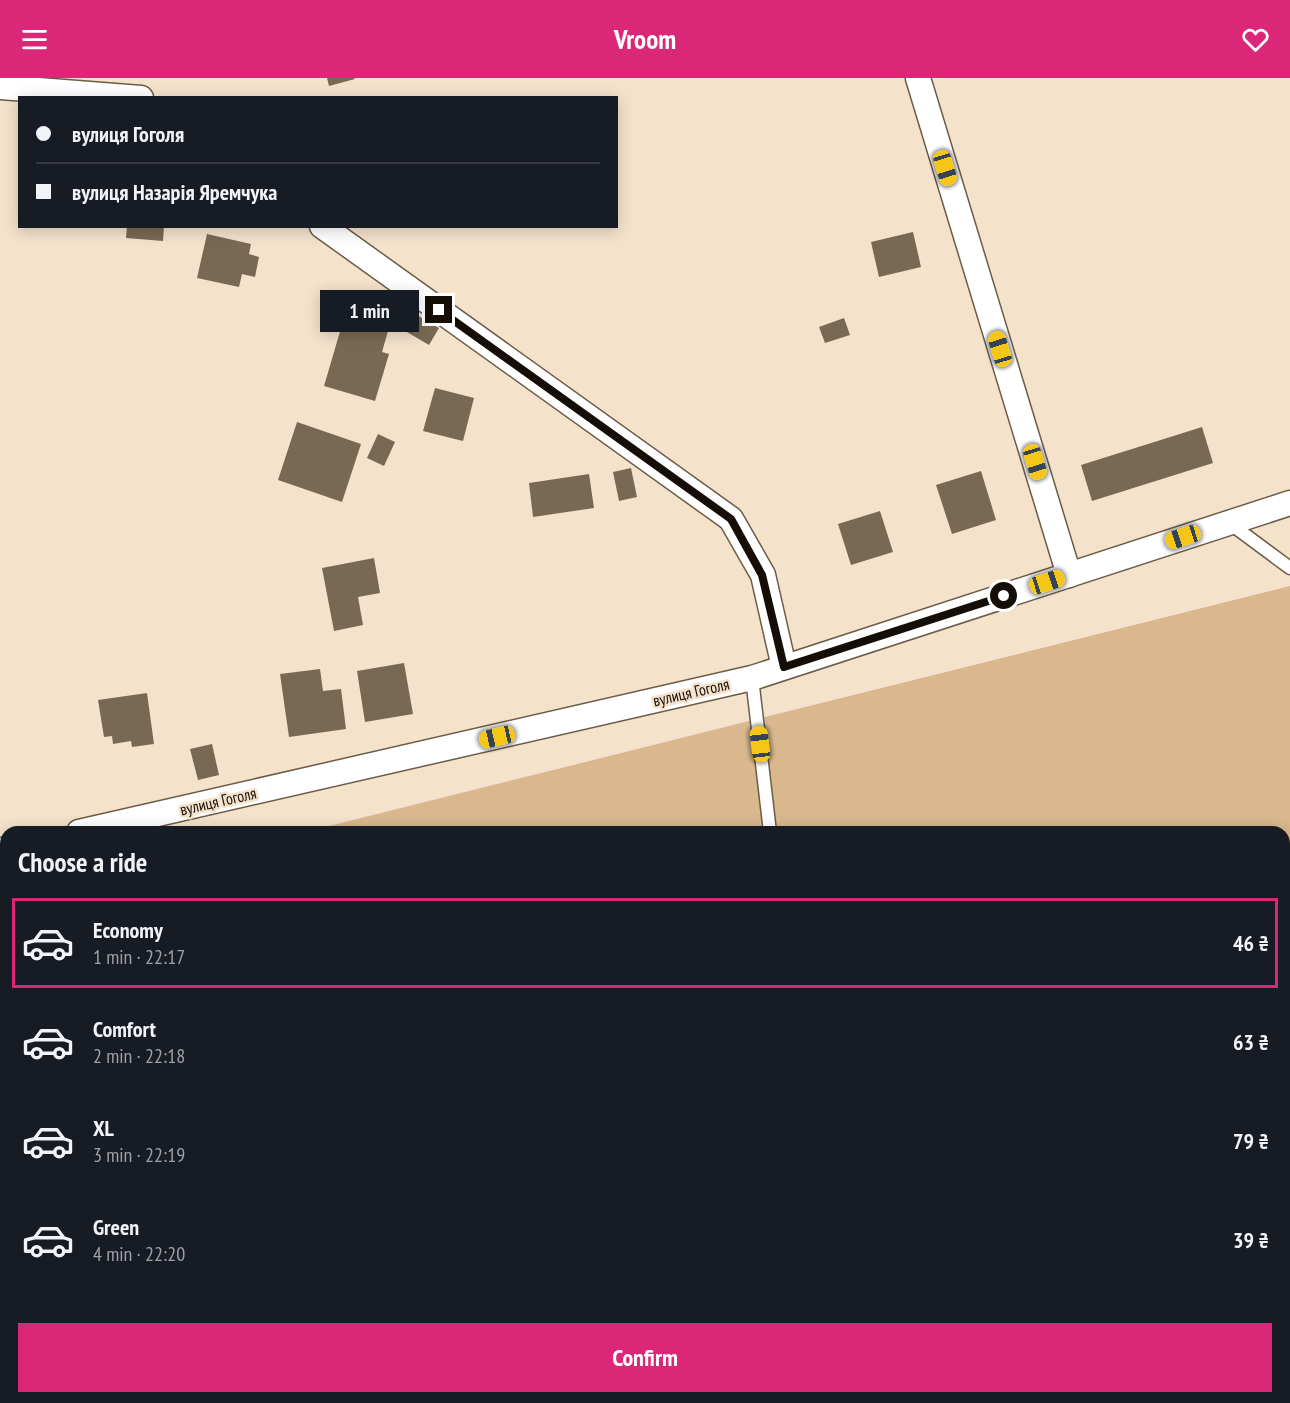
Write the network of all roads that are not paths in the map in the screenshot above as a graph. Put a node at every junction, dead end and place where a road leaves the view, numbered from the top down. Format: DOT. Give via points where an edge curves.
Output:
graph roads {
  1 [pos="918,78"];
  2 [pos="0,87"];
  3 [pos="139,91"];
  4 [pos="325,228"];
  5 [pos="1290,503"];
  6 [pos="1228,522"];
  7 [pos="1290,568"];
  8 [pos="1069,575"];
  9 [pos="784,667"];
  10 [pos="752,678"];
  11 [pos="105,826"];
  12 [pos="769,826"];
  1 -- 8 [label="street"];
  2 -- 3 [label="street"];
  4 -- 9 [label="street" via="731,519 762,575"];
  5 -- 6 [label="street, вулиця Гоголя"];
  6 -- 7 [label="lane"];
  6 -- 8 [label="street, вулиця Гоголя"];
  8 -- 9 [label="street, вулиця Гоголя"];
  9 -- 10 [label="street, вулиця Гоголя"];
  10 -- 11 [label="street, вулиця Гоголя"];
  10 -- 12 [label="lane"];
}
